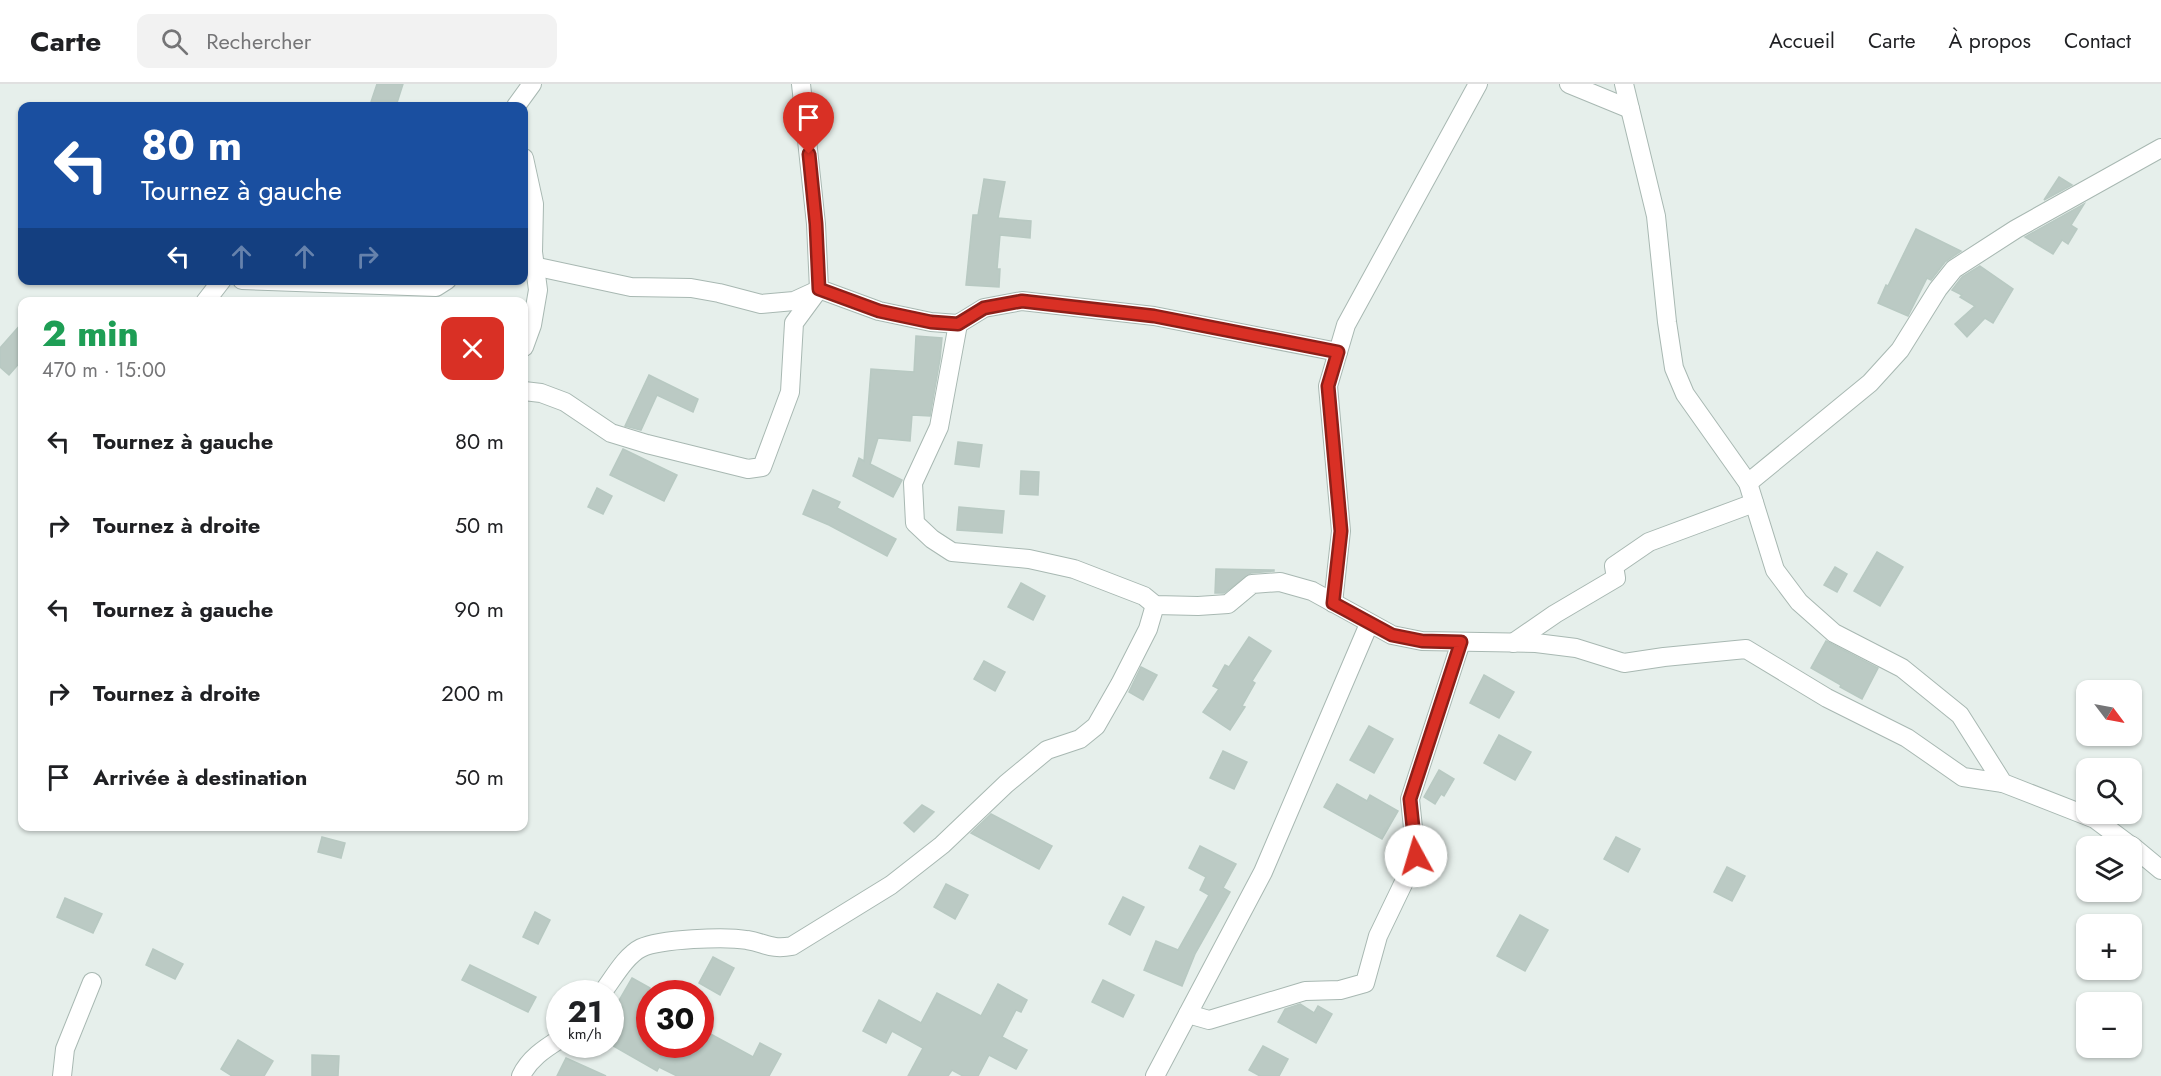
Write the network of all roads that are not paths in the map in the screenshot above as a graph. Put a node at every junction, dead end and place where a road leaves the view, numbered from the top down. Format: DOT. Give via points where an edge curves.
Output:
graph roads {
  1 [pos="532,84"];
  2 [pos="801,84"];
  3 [pos="1478,84"];
  4 [pos="1569,84"];
  5 [pos="1624,84"];
  6 [pos="519,102"];
  7 [pos="1630,108"];
  8 [pos="2161,148"];
  9 [pos="528,176"];
  10 [pos="529,265"];
  11 [pos="218,285"];
  12 [pos="381,285"];
  13 [pos="439,285"];
  14 [pos="819,289"];
  15 [pos="209,297"];
  16 [pos="958,324"];
  17 [pos="528,336"];
  18 [pos="1338,352"];
  19 [pos="528,391"];
  20 [pos="1748,483"];
  21 [pos="1754,503"];
  22 [pos="1333,603"];
  23 [pos="1155,605"];
  24 [pos="1369,624"];
  25 [pos="1461,642"];
  26 [pos="1513,643"];
  27 [pos="2003,783"];
  28 [pos="2118,836"];
  29 [pos="2142,855"];
  30 [pos="2161,870"];
  31 [pos="612,980"];
  32 [pos="92,982"];
  33 [pos="1188,1014"];
  34 [pos="546,1047"];
  35 [pos="62,1076"];
  36 [pos="521,1076"];
  37 [pos="1155,1076"];
  1 -- 6 [label="street"];
  2 -- 14 [label="street"];
  3 -- 18 [label="street" via="1346,325"];
  4 -- 7 [label="street"];
  5 -- 7 [label="street"];
  7 -- 20 [label="street" via="1656,216 1674,368 1685,394"];
  8 -- 20 [label="street" via="2016,229 1954,269 1899,350 1870,383"];
  9 -- 10 [label="street" via="534,204"];
  10 -- 14 [label="street" via="632,287 692,288 761,304 794,301"];
  10 -- 17 [label="street" via="538,290"];
  11 -- 15 [label="street"];
  12 -- 13 [label="street"];
  14 -- 16 [label="street" via="879,311"];
  14 -- 19 [label="street" via="794,323 790,392 762,467 748,469 611,433 565,402"];
  16 -- 18 [label="street" via="984,308 1022,301 1154,316"];
  16 -- 23 [label="street" via="939,427 913,483 915,523 952,552 1029,559 1074,569 1144,596"];
  18 -- 22 [label="street" via="1328,386 1341,531"];
  20 -- 21 [label="street"];
  21 -- 26 [label="street" via="1649,542 1614,566 1616,578"];
  21 -- 27 [label="street" via="1775,570 1799,602 1834,633 1902,668 1960,715"];
  22 -- 23 [label="street" via="1312,591 1280,582 1252,584 1228,604"];
  22 -- 24 [label="street"];
  23 -- 31 [label="street" via="1148,629 1096,726 1080,739 1047,750 942,845 891,885 792,946 778,949 748,940 727,939 669,942 641,948"];
  24 -- 25 [label="street" via="1392,635 1422,641"];
  24 -- 33 [label="street" via="1263,872"];
  25 -- 26 [label="street"];
  25 -- 33 [label="street" via="1410,799 1416,856 1378,936 1365,983 1340,990 1305,991 1209,1020"];
  26 -- 27 [label="street" via="1576,648 1624,663 1746,649 1827,698 1907,738 1963,777"];
  27 -- 28 [label="street" via="2095,819"];
  29 -- 30 [label="street"];
  32 -- 35 [label="street" via="65,1049"];
  33 -- 37 [label="street"];
  34 -- 36 [label="street"];
}
